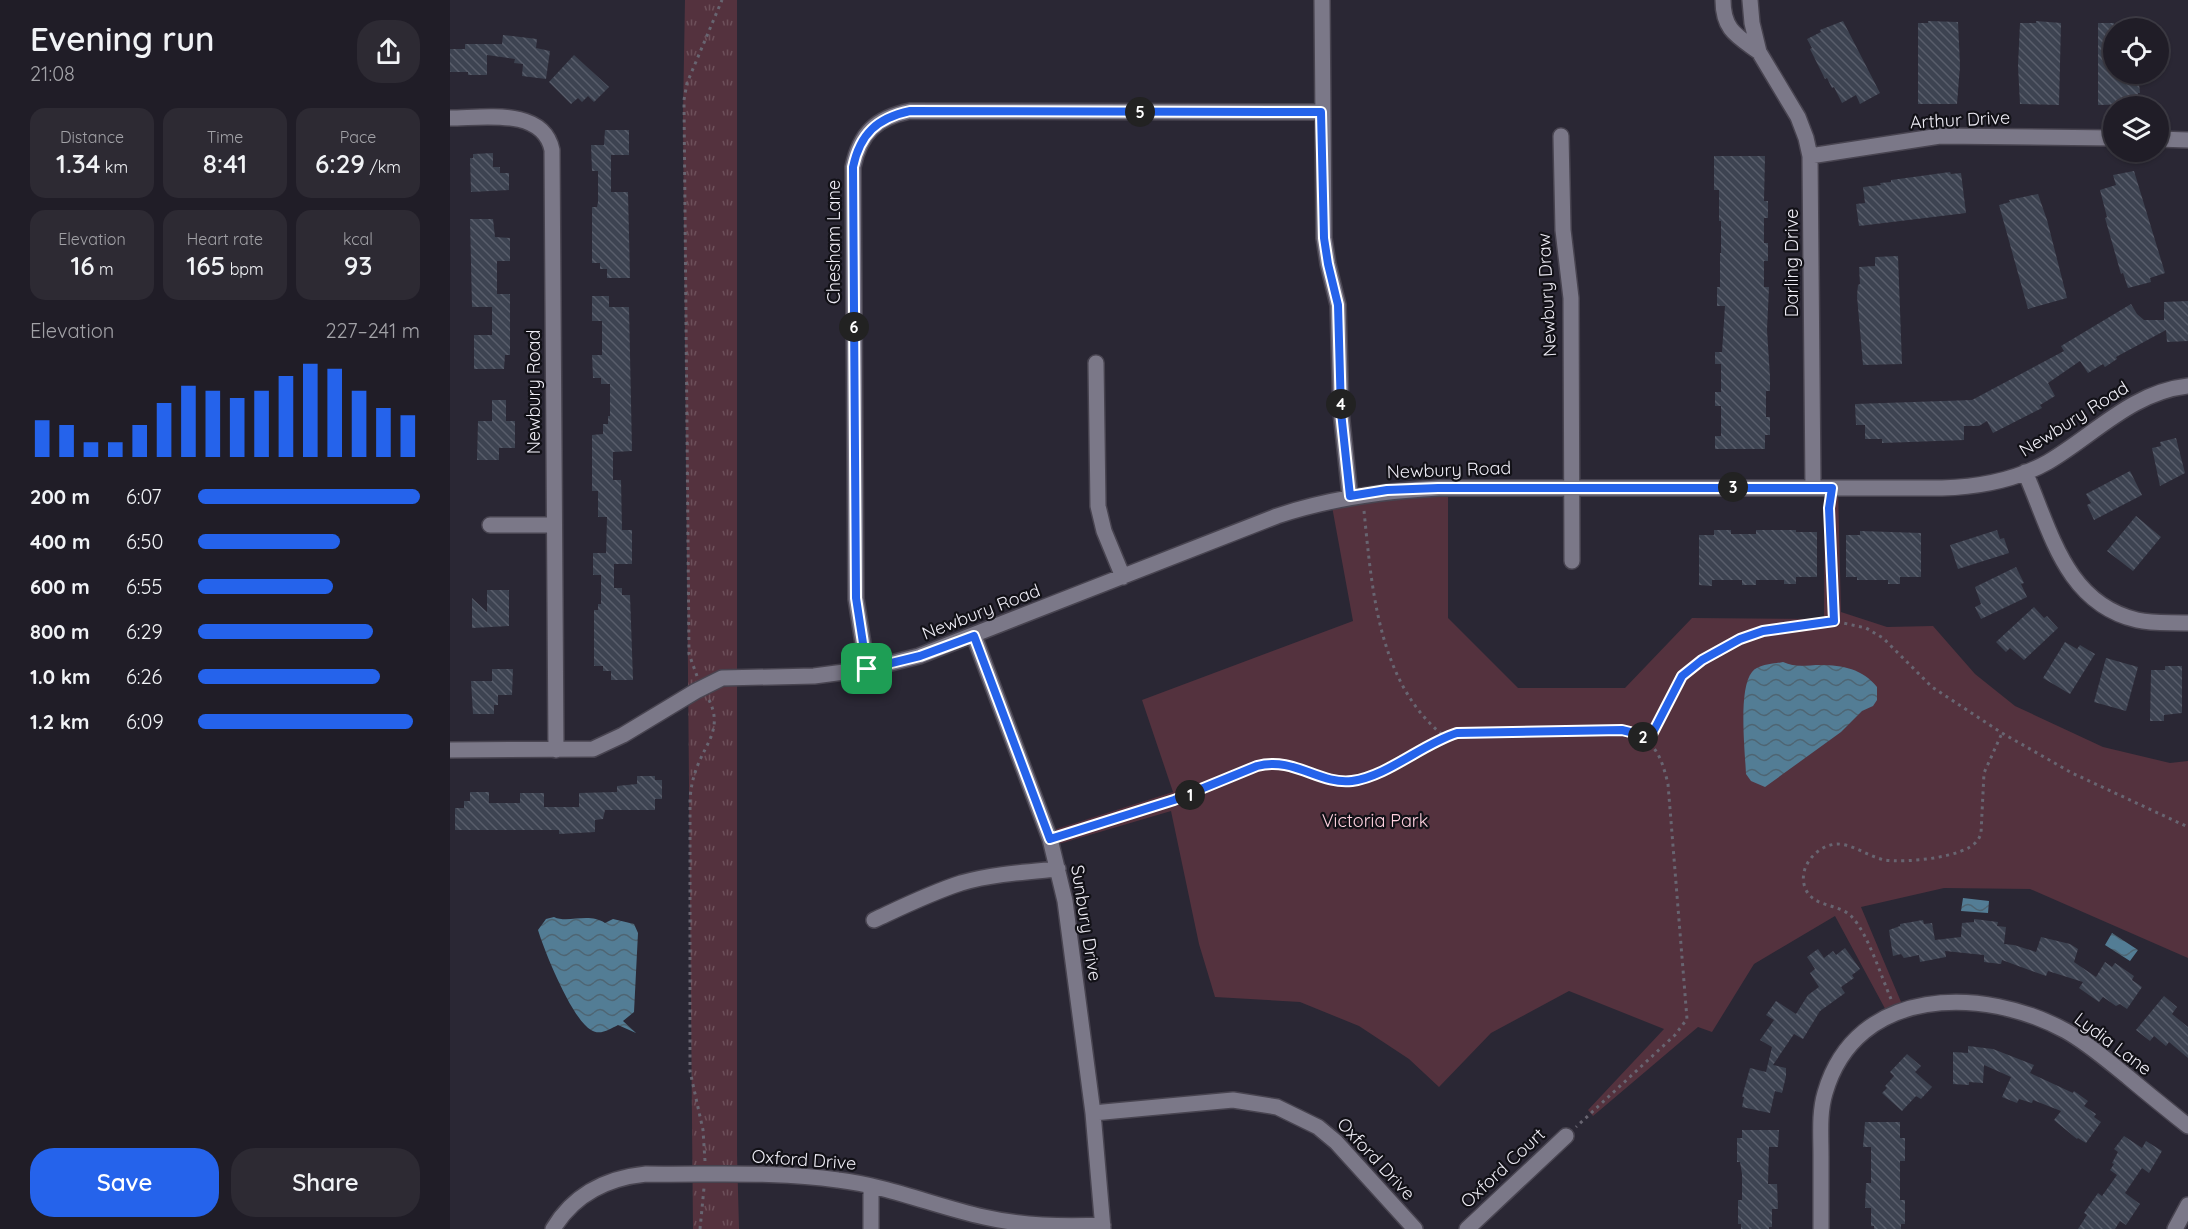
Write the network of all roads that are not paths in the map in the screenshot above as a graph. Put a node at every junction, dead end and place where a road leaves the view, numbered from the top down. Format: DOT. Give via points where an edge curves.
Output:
graph roads {
  1 [pos="1322,0"];
  2 [pos="1723,0"];
  3 [pos="1750,0"];
  4 [pos="1759,52"];
  5 [pos="1321,112"];
  6 [pos="450,118"];
  7 [pos="1561,136"];
  8 [pos="2103,138"];
  9 [pos="2169,139"];
  10 [pos="2188,140"];
  11 [pos="1810,156"];
  12 [pos="1096,363"];
  13 [pos="2188,386"];
  14 [pos="2025,472"];
  15 [pos="1571,487"];
  16 [pos="1813,487"];
  17 [pos="1356,495"];
  18 [pos="490,525"];
  19 [pos="555,525"];
  20 [pos="1572,561"];
  21 [pos="1123,577"];
  22 [pos="2188,622"];
  23 [pos="974,636"];
  24 [pos="867,669"];
  25 [pos="450,750"];
  26 [pos="556,750"];
  27 [pos="1058,869"];
  28 [pos="874,920"];
  29 [pos="1093,1113"];
  30 [pos="2188,1126"];
  31 [pos="1566,1136"];
  32 [pos="871,1186"];
  33 [pos="2188,1205"];
  34 [pos="1103,1227"];
  35 [pos="553,1229"];
  36 [pos="871,1229"];
  37 [pos="1415,1229"];
  38 [pos="1467,1229"];
  39 [pos="1821,1229"];
  40 [pos="2175,1229"];
  1 -- 5 [label="street"];
  2 -- 4 [label="street, Darling Drive" via="1728,27"];
  3 -- 4 [label="street, Darling Drive"];
  4 -- 11 [label="street, Darling Drive" via="1798,117"];
  5 -- 17 [label="street" via="1324,238 1338,305 1341,412"];
  5 -- 24 [label="street, Chesham Lane" via="910,111 879,122 867,133 857,149 853,167 856,598"];
  6 -- 19 [label="street, Newbury Road" via="525,120 542,130 551,146"];
  7 -- 15 [label="street, Newbury Draw" via="1563,230 1571,298"];
  8 -- 11 [label="street, Arthur Drive" via="1950,136"];
  9 -- 10 [label="street"];
  11 -- 16 [label="street, Darling Drive"];
  12 -- 21 [label="street" via="1098,506"];
  13 -- 14 [label="street, Newbury Road" via="2133,403 2060,454"];
  14 -- 16 [label="street, Newbury Road" via="1964,487"];
  14 -- 22 [label="street" via="2063,563 2085,592 2100,604 2138,620"];
  15 -- 16 [label="street, Newbury Road"];
  15 -- 17 [label="street, Newbury Road" via="1438,488"];
  15 -- 20 [label="street, Newbury Draw"];
  17 -- 21 [label="street, Newbury Road" via="1277,516"];
  18 -- 19 [label="street"];
  19 -- 26 [label="street, Newbury Road"];
  21 -- 23 [label="street, Newbury Road"];
  23 -- 24 [label="street, Newbury Road" via="920,656"];
  23 -- 27 [label="street, Sunbury Drive"];
  24 -- 26 [label="street, Newbury Road" via="814,676 722,678 606,744 587,750"];
  25 -- 26 [label="street, Newbury Road"];
  27 -- 28 [label="street" via="963,883"];
  27 -- 29 [label="street, Sunbury Drive"];
  29 -- 34 [label="street, Sunbury Drive"];
  29 -- 37 [label="street, Oxford Drive" via="1233,1100 1277,1107 1318,1127 1336,1142"];
  30 -- 39 [label="street, Lydia Lane" via="2083,1041 2034,1016 1993,1005 1918,1005 1875,1023 1857,1038 1828,1085 1821,1116"];
  31 -- 38 [label="street, Oxford Court"];
  32 -- 34 [label="street, Oxford Drive" via="987,1218 1024,1224"];
  32 -- 35 [label="street, Oxford Drive" via="803,1177 624,1176 574,1202"];
  32 -- 36 [label="street"];
  33 -- 40 [label="street"];
}
